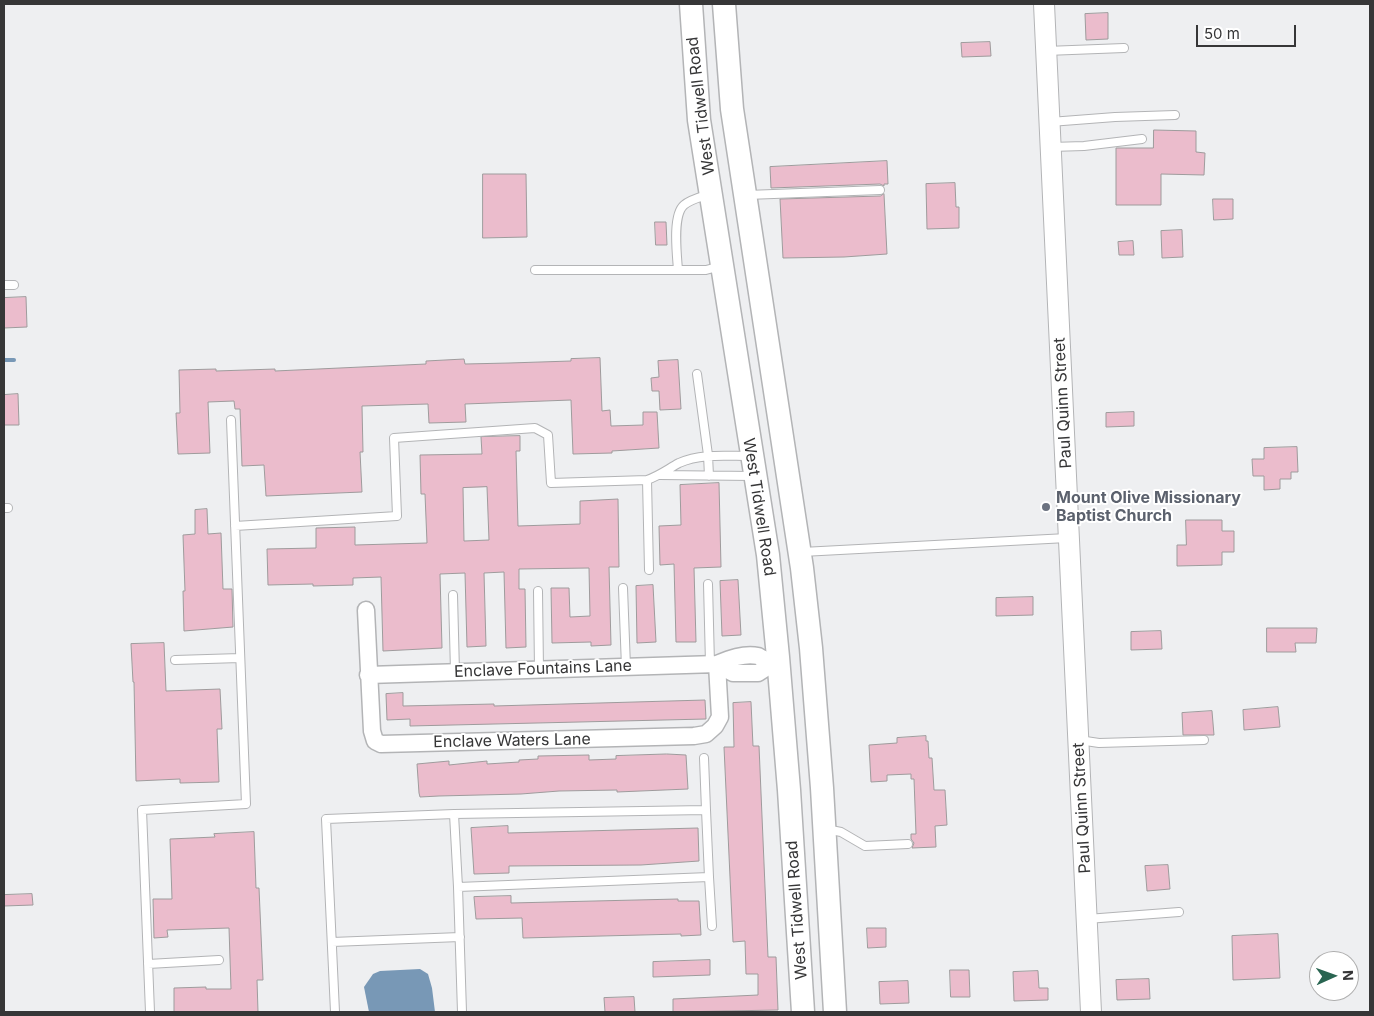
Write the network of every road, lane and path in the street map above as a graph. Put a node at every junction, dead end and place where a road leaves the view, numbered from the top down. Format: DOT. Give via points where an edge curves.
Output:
graph roads {
  1 [pos="1044,4"];
  2 [pos="691,14"];
  3 [pos="724,14"];
  4 [pos="1124,48"];
  5 [pos="1046,51"];
  6 [pos="1174,115"];
  7 [pos="1050,122"];
  8 [pos="1142,139"];
  9 [pos="1051,147"];
  10 [pos="880,190"];
  11 [pos="712,194"];
  12 [pos="745,195"];
  13 [pos="754,261"];
  14 [pos="722,266"];
  15 [pos="535,270"];
  16 [pos="678,270"];
  17 [pos="4,285"];
  18 [pos="14,285"];
  19 [pos="696,374"];
  20 [pos="231,420"];
  21 [pos="708,455"];
  22 [pos="754,466"];
  23 [pos="659,475"];
  24 [pos="709,476"];
  25 [pos="647,480"];
  26 [pos="235,526"];
  27 [pos="1069,538"];
  28 [pos="800,552"];
  29 [pos="649,570"];
  30 [pos="708,584"];
  31 [pos="623,588"];
  32 [pos="538,591"];
  33 [pos="453,595"];
  34 [pos="366,610"];
  35 [pos="746,656"];
  36 [pos="240,658"];
  37 [pos="175,660"];
  38 [pos="714,664"];
  39 [pos="775,664"];
  40 [pos="626,667"];
  41 [pos="539,670"];
  42 [pos="455,672"];
  43 [pos="746,673"];
  44 [pos="368,674"];
  45 [pos="1079,740"];
  46 [pos="1204,740"];
  47 [pos="704,758"];
  48 [pos="822,788"];
  49 [pos="789,790"];
  50 [pos="706,810"];
  51 [pos="454,814"];
  52 [pos="824,828"];
  53 [pos="908,844"];
  54 [pos="709,877"];
  55 [pos="458,887"];
  56 [pos="1179,912"];
  57 [pos="1087,919"];
  58 [pos="712,926"];
  59 [pos="460,937"];
  60 [pos="332,942"];
  61 [pos="219,960"];
  62 [pos="148,964"];
  63 [pos="150,1012"];
  64 [pos="335,1012"];
  65 [pos="462,1012"];
  66 [pos="803,1012"];
  67 [pos="835,1012"];
  68 [pos="1092,1012"];
  1 -- 5 [label="street, Paul Quinn Street"];
  2 -- 3 [label="main road"];
  2 -- 11 [label="main road, West Tidwell Road" via="699,120"];
  3 -- 12 [label="main road, West Tidwell Road" via="732,109"];
  4 -- 5 [label="lane"];
  5 -- 7 [label="street, Paul Quinn Street"];
  6 -- 7 [label="lane"];
  7 -- 9 [label="street, Paul Quinn Street"];
  8 -- 9 [label="lane"];
  9 -- 27 [label="street, Paul Quinn Street"];
  10 -- 12 [label="lane"];
  11 -- 14 [label="main road, West Tidwell Road"];
  11 -- 16 [label="lane" via="682,206 677,225"];
  12 -- 13 [label="main road, West Tidwell Road"];
  13 -- 14 [label="main road"];
  13 -- 28 [label="main road, West Tidwell Road"];
  14 -- 16 [label="lane" via="706,270"];
  14 -- 22 [label="main road, West Tidwell Road"];
  15 -- 16 [label="lane"];
  17 -- 18 [label="lane"];
  19 -- 21 [label="lane"];
  20 -- 26 [label="lane"];
  21 -- 22 [label="lane"];
  21 -- 23 [label="lane" via="679,463"];
  21 -- 24 [label="lane"];
  22 -- 24 [label="lane"];
  22 -- 39 [label="main road, West Tidwell Road" via="768,556"];
  23 -- 24 [label="lane"];
  23 -- 25 [label="lane"];
  25 -- 26 [label="lane" via="552,483 548,435 535,428 394,438 397,516"];
  25 -- 29 [label="lane"];
  26 -- 36 [label="lane"];
  27 -- 28 [label="lane"];
  27 -- 45 [label="street, Paul Quinn Street"];
  28 -- 48 [label="main road, West Tidwell Road"];
  30 -- 38 [label="lane"];
  31 -- 40 [label="lane"];
  32 -- 41 [label="lane"];
  33 -- 42 [label="lane"];
  34 -- 44 [label="street, Enclave Waters Lane"];
  35 -- 38 [label="street, Enclave Fountains Lane"];
  35 -- 39 [label="street, Enclave Fountains Lane" via="757,656"];
  35 -- 43 [label="lane"];
  36 -- 37 [label="lane"];
  36 -- 62 [label="lane" via="246,804 142,810"];
  38 -- 40 [label="street, Enclave Fountains Lane"];
  38 -- 43 [label="street, Enclave Fountains Lane" via="733,673"];
  38 -- 44 [label="street, Enclave Waters Lane" via="720,717 706,734 694,736 381,744 375,741 372,732"];
  39 -- 43 [label="street" via="758,673"];
  39 -- 49 [label="main road, West Tidwell Road"];
  40 -- 41 [label="street, Enclave Fountains Lane"];
  41 -- 42 [label="street, Enclave Fountains Lane"];
  42 -- 44 [label="street, Enclave Fountains Lane"];
  45 -- 46 [label="lane"];
  45 -- 57 [label="street, Paul Quinn Street"];
  47 -- 50 [label="lane"];
  48 -- 49 [label="main road"];
  48 -- 52 [label="main road, West Tidwell Road"];
  49 -- 66 [label="main road, West Tidwell Road"];
  50 -- 51 [label="lane"];
  50 -- 54 [label="lane"];
  51 -- 55 [label="lane"];
  51 -- 60 [label="lane" via="326,819"];
  52 -- 53 [label="lane" via="841,832 865,846"];
  52 -- 67 [label="main road, West Tidwell Road"];
  54 -- 55 [label="lane"];
  54 -- 58 [label="lane"];
  55 -- 59 [label="lane"];
  56 -- 57 [label="lane"];
  57 -- 68 [label="street, Paul Quinn Street"];
  59 -- 60 [label="lane"];
  59 -- 65 [label="lane"];
  60 -- 64 [label="lane"];
  61 -- 62 [label="lane"];
  62 -- 63 [label="lane"];
}
